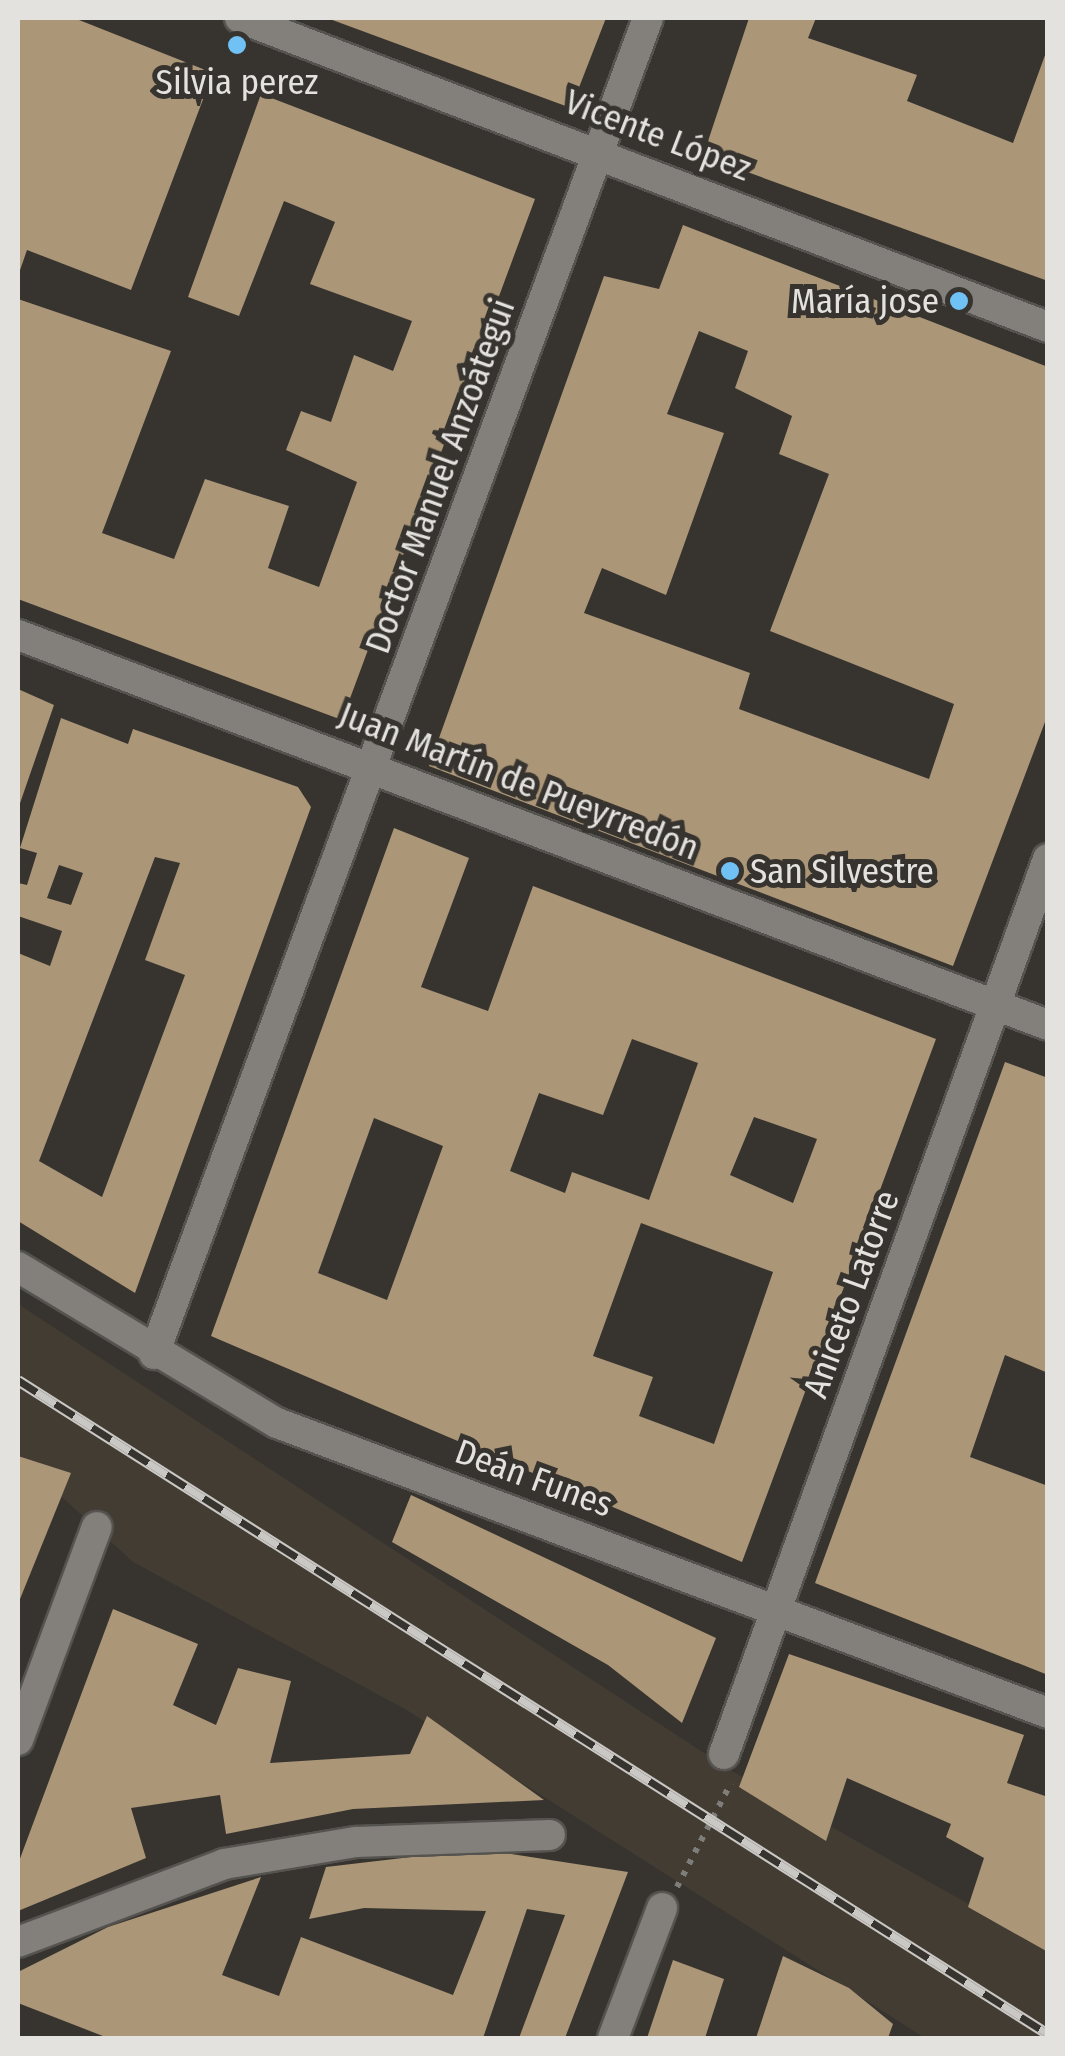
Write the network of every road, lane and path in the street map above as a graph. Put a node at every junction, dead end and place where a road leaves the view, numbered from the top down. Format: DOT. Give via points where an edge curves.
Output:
graph roads {
  1 [pos="240,18"];
  2 [pos="648,18"];
  3 [pos="599,151"];
  4 [pos="1048,327"];
  5 [pos="18,635"];
  6 [pos="374,764"];
  7 [pos="1048,859"];
  8 [pos="995,1004"];
  9 [pos="1048,1025"];
  10 [pos="18,1267"];
  11 [pos="154,1354"];
  12 [pos="97,1527"];
  13 [pos="778,1608"];
  14 [pos="1048,1713"];
  15 [pos="18,1740"];
  16 [pos="724,1754"];
  17 [pos="550,1835"];
  18 [pos="662,1908"];
  19 [pos="18,1942"];
  20 [pos="613,2038"];
  1 -- 3 [label="street, Vicente López"];
  2 -- 3 [label="street, Doctor Manuel Anzoátegui"];
  3 -- 4 [label="street, Vicente López"];
  3 -- 6 [label="street, Doctor Manuel Anzoátegui"];
  5 -- 6 [label="street, Juan Martín de Pueyrredón"];
  6 -- 8 [label="street, Juan Martín de Pueyrredón"];
  6 -- 11 [label="street, Doctor Manuel Anzoátegui"];
  7 -- 8 [label="street, Aniceto Latorre"];
  8 -- 9 [label="street, Juan Martín de Pueyrredón"];
  8 -- 13 [label="street, Aniceto Latorre"];
  10 -- 11 [label="street, Deán Funes"];
  11 -- 13 [label="street, Deán Funes" via="277,1423"];
  12 -- 15 [label="street"];
  13 -- 14 [label="street, Deán Funes"];
  13 -- 16 [label="street, Aniceto Latorre"];
  16 -- 18 [label="path" via="737,1766 717,1822"];
  17 -- 19 [label="street" via="356,1842 224,1864"];
  18 -- 20 [label="street"];
}
